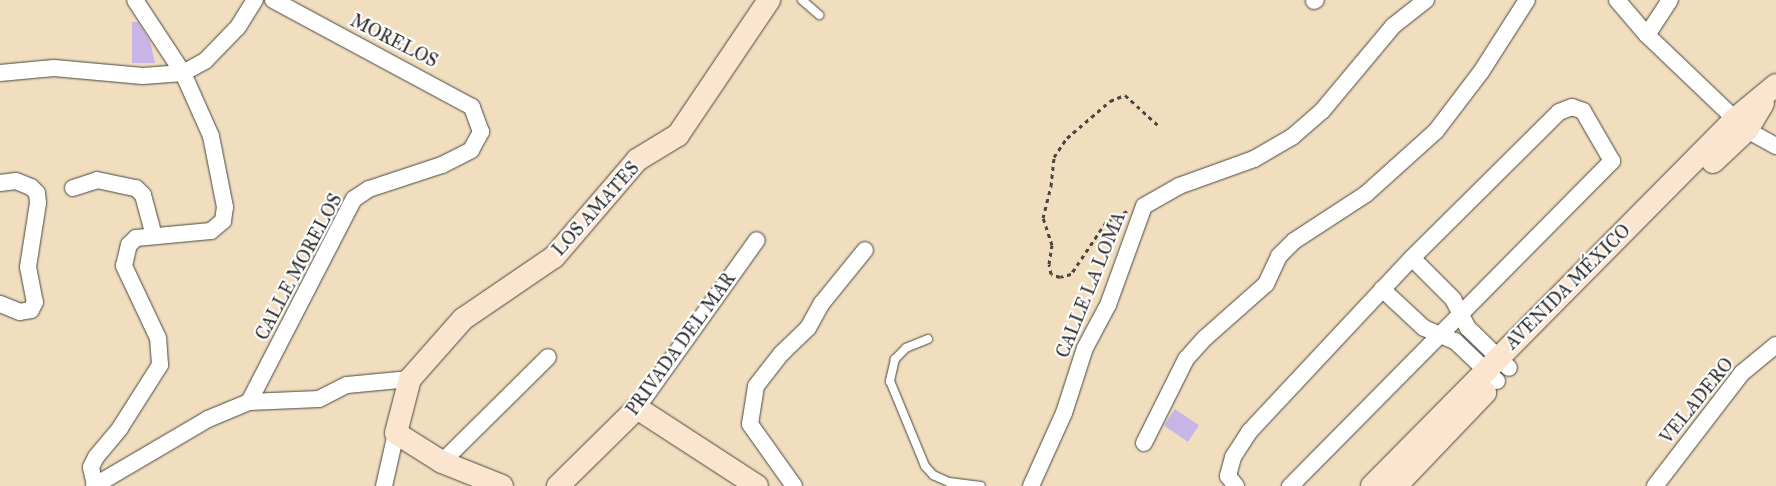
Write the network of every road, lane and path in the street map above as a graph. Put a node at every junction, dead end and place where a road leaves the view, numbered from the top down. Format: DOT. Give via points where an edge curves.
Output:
graph roads {
  1 [pos="135,0"];
  2 [pos="255,0"];
  3 [pos="273,0"];
  4 [pos="769,0"];
  5 [pos="802,0"];
  6 [pos="1426,0"];
  7 [pos="1527,0"];
  8 [pos="1617,0"];
  9 [pos="1670,0"];
  10 [pos="819,15"];
  11 [pos="1648,35"];
  12 [pos="0,73"];
  13 [pos="182,73"];
  14 [pos="1772,89"];
  15 [pos="1741,124"];
  16 [pos="1159,126"];
  17 [pos="481,132"];
  18 [pos="1776,146"];
  19 [pos="0,184"];
  20 [pos="73,188"];
  21 [pos="1144,206"];
  22 [pos="154,236"];
  23 [pos="757,240"];
  24 [pos="865,250"];
  25 [pos="1412,258"];
  26 [pos="1382,289"];
  27 [pos="0,304"];
  28 [pos="1459,314"];
  29 [pos="1440,334"];
  30 [pos="928,339"];
  31 [pos="1776,346"];
  32 [pos="548,357"];
  33 [pos="1498,369"];
  34 [pos="410,379"];
  35 [pos="249,402"];
  36 [pos="637,408"];
  37 [pos="396,433"];
  38 [pos="1144,444"];
  39 [pos="442,462"];
  40 [pos="94,486"];
  41 [pos="384,486"];
  42 [pos="502,486"];
  43 [pos="558,486"];
  44 [pos="757,486"];
  45 [pos="794,486"];
  46 [pos="981,486"];
  47 [pos="1031,486"];
  48 [pos="1236,486"];
  49 [pos="1290,486"];
  50 [pos="1372,486"];
  51 [pos="1396,486"];
  52 [pos="1655,486"];
  1 -- 13 [label="street"];
  2 -- 13 [label="street" via="238,27 205,61"];
  3 -- 17 [label="street, MORELOS" via="472,107"];
  4 -- 34 [label="street, LOS AMATES" via="678,135 637,160 554,258 462,318 438,342"];
  5 -- 10 [label="lane"];
  6 -- 21 [label="street, CALLE LA LOMA" via="1393,26 1322,111 1292,137 1254,159 1179,186"];
  7 -- 38 [label="street" via="1481,72 1436,131 1366,194 1294,241 1279,256 1266,284 1204,338 1186,359"];
  8 -- 11 [label="street"];
  9 -- 11 [label="street"];
  11 -- 15 [label="street"];
  12 -- 13 [label="street" via="54,68 142,76"];
  13 -- 22 [label="street" via="211,136 225,207 223,221 211,231"];
  14 -- 15 [label="street, AVENIDA MÉXICO"];
  15 -- 18 [label="street"];
  15 -- 33 [label="street, AVENIDA MÉXICO"];
  16 -- 21 [label="path" via="1124,95 1110,101 1067,138 1054,157 1043,218 1052,245 1051,274 1060,278 1071,274 1106,222 1120,212"];
  17 -- 35 [label="street, CALLE MORELOS" via="470,150 442,165 369,189 354,199"];
  19 -- 27 [label="street" via="16,181 37,193 28,267 35,302 31,310 20,312"];
  20 -- 22 [label="street" via="97,180 136,188 143,195"];
  21 -- 47 [label="street, CALLE LA LOMA" via="1108,305 1085,348 1064,413"];
  22 -- 40 [label="street" via="136,238 129,245 124,266 158,338 160,365 120,428 96,457 91,467"];
  23 -- 36 [label="street, PRIVADA DEL MAR"];
  24 -- 45 [label="street" via="822,303 808,328 781,354 756,386 750,424"];
  25 -- 26 [label="street"];
  25 -- 28 [label="street" via="1453,298"];
  25 -- 28 [label="street" via="1559,112 1572,107 1583,111 1612,161"];
  26 -- 29 [label="street" via="1424,328"];
  26 -- 48 [label="street" via="1249,432 1233,457 1228,476"];
  28 -- 29 [label="street"];
  28 -- 33 [label="street"];
  29 -- 33 [label="street"];
  29 -- 49 [label="street"];
  30 -- 46 [label="lane" via="895,359 890,381 929,471 949,482"];
  31 -- 52 [label="street, VELADERO" via="1742,373"];
  32 -- 39 [label="street"];
  33 -- 50 [label="street, AVENIDA MÉXICO"];
  33 -- 51 [label="street, AVENIDA MÉXICO"];
  34 -- 35 [label="street" via="347,385 319,399"];
  34 -- 37 [label="street, LOS AMATES"];
  35 -- 40 [label="street" via="208,419"];
  36 -- 43 [label="street, PRIVADA DEL MAR"];
  36 -- 44 [label="street"];
  37 -- 39 [label="street"];
  37 -- 41 [label="street, LOS AMATES"];
  39 -- 42 [label="street"];
}
